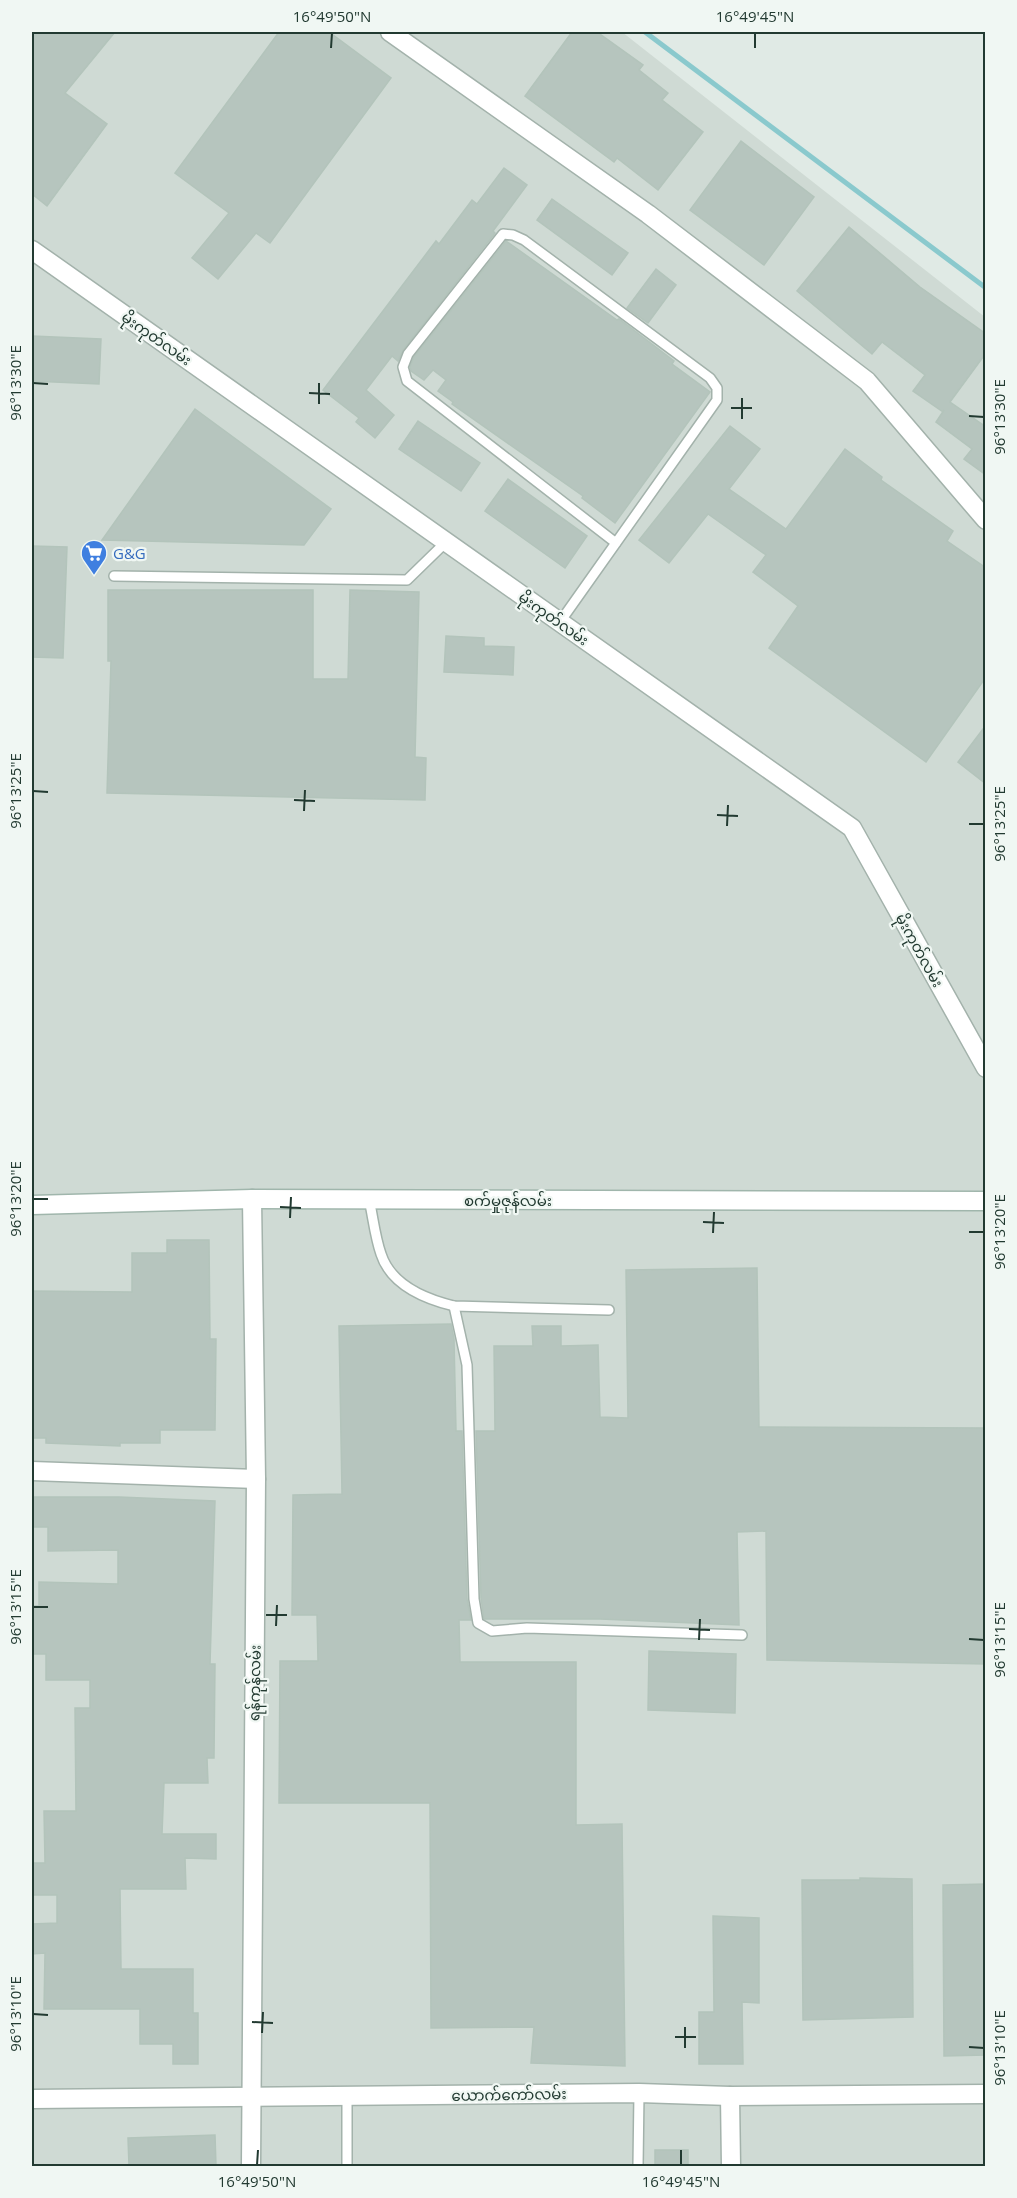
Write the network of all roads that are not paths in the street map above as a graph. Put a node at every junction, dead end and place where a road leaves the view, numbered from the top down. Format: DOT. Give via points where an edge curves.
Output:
graph roads {
  1 [pos="390,32"];
  2 [pos="32,250"];
  3 [pos="986,520"];
  4 [pos="446,542"];
  5 [pos="616,543"];
  6 [pos="114,576"];
  7 [pos="560,622"];
  8 [pos="986,1068"];
  9 [pos="252,1199"];
  10 [pos="369,1199"];
  11 [pos="986,1201"];
  12 [pos="32,1205"];
  13 [pos="454,1306"];
  14 [pos="609,1310"];
  15 [pos="32,1471"];
  16 [pos="256,1479"];
  17 [pos="742,1635"];
  18 [pos="639,2093"];
  19 [pos="986,2094"];
  20 [pos="730,2096"];
  21 [pos="347,2097"];
  22 [pos="250,2098"];
  23 [pos="32,2099"];
  24 [pos="251,2166"];
  25 [pos="346,2166"];
  26 [pos="638,2166"];
  27 [pos="731,2166"];
  1 -- 3 [label="street" via="648,214 867,381"];
  2 -- 4 [label="street, မိုးကုတ်လမ်း"];
  4 -- 6 [label="lane" via="407,580"];
  4 -- 7 [label="street, မိုးကုတ်လမ်း"];
  5 -- 5 [label="lane" via="408,381 403,367 408,354 503,234 524,240 710,378 717,388 717,400"];
  5 -- 7 [label="lane"];
  7 -- 8 [label="street, မိုးကုတ်လမ်း" via="852,828"];
  9 -- 10 [label="street, စက်မှုဇုန်လမ်း"];
  9 -- 12 [label="street, စက်မှုဇုန်လမ်း"];
  9 -- 16 [label="street, ရန်ကုန်လမ်း"];
  10 -- 11 [label="street, စက်မှုဇုန်လမ်း"];
  10 -- 13 [label="lane" via="381,1256 397,1281 435,1302"];
  13 -- 14 [label="lane"];
  13 -- 17 [label="lane" via="467,1365 478,1623 492,1631 527,1628"];
  15 -- 16 [label="street"];
  16 -- 22 [label="street, ရန်ကုန်လမ်း"];
  18 -- 20 [label="street, ယောက်ကော်လမ်း"];
  18 -- 21 [label="street, ယောက်ကော်လမ်း"];
  18 -- 26 [label="lane"];
  19 -- 20 [label="street, ယောက်ကော်လမ်း"];
  20 -- 27 [label="street"];
  21 -- 22 [label="street, ယောက်ကော်လမ်း"];
  21 -- 25 [label="lane"];
  22 -- 23 [label="street, ယောက်ကော်လမ်း"];
  22 -- 24 [label="street, ရန်ကုန်လမ်း"];
}
